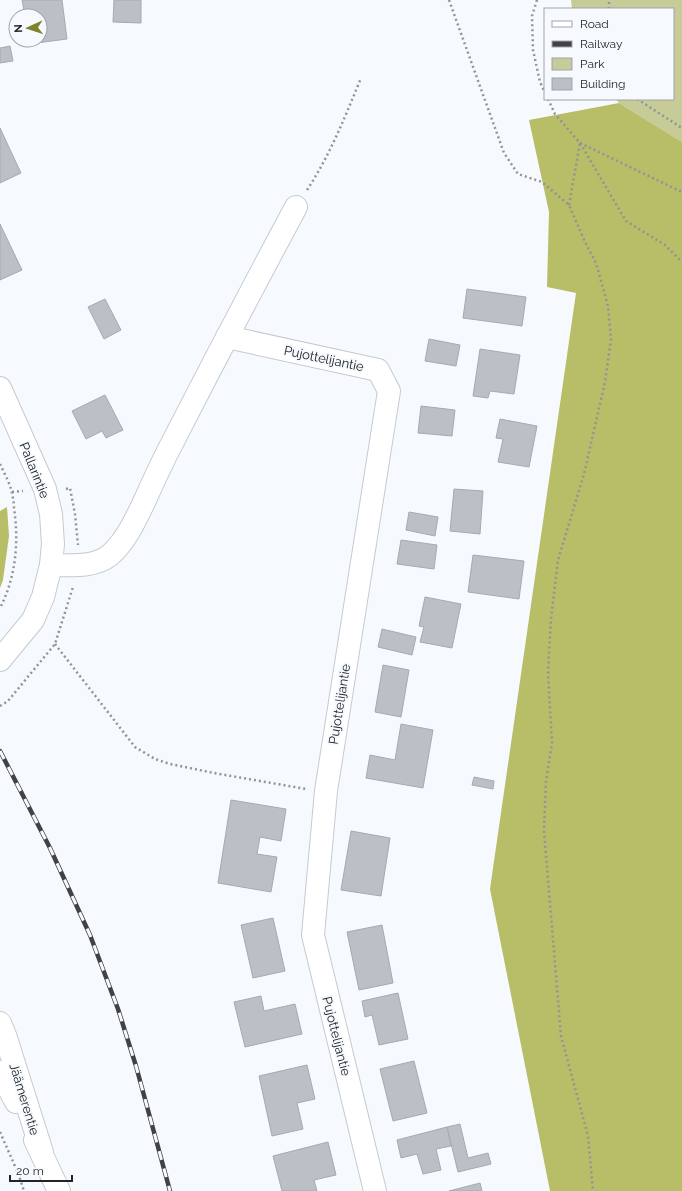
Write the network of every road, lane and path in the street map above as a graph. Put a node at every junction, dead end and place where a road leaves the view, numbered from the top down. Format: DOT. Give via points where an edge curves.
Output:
graph roads {
  1 [pos="449,0"];
  2 [pos="537,0"];
  3 [pos="361,78"];
  4 [pos="544,90"];
  5 [pos="548,100"];
  6 [pos="639,100"];
  7 [pos="682,128"];
  8 [pos="580,143"];
  9 [pos="682,192"];
  10 [pos="569,205"];
  11 [pos="296,207"];
  12 [pos="682,262"];
  13 [pos="227,337"];
  14 [pos="0,388"];
  15 [pos="0,464"];
  16 [pos="51,565"];
  17 [pos="0,608"];
  18 [pos="55,644"];
  19 [pos="0,660"];
  20 [pos="326,791"];
  21 [pos="0,1024"];
  22 [pos="0,1072"];
  23 [pos="0,1132"];
  24 [pos="42,1152"];
  25 [pos="24,1191"];
  26 [pos="59,1191"];
  27 [pos="375,1191"];
  28 [pos="593,1191"];
  1 -- 10 [label="path" via="504,153 518,174 542,182"];
  2 -- 4 [label="path" via="532,16 533,50"];
  3 -- 11 [label="path" via="319,172"];
  5 -- 8 [label="path" via="555,114"];
  6 -- 7 [label="path"];
  8 -- 9 [label="path"];
  8 -- 10 [label="path"];
  8 -- 12 [label="path" via="626,222 665,245"];
  10 -- 28 [label="path" via="596,263 608,306 611,339 605,382 584,474 558,560 550,619 548,672 552,743 546,781 544,831 561,1036 588,1136"];
  11 -- 13 [label="street"];
  13 -- 16 [label="street" via="133,525 120,544 109,556 97,563"];
  13 -- 20 [label="street, Pujottelijantie" via="378,370 388,391"];
  14 -- 16 [label="street, Pallarintie" via="45,489 51,514"];
  15 -- 17 [label="path" via="12,492 17,542 14,565"];
  16 -- 19 [label="street, Pallarintie" via="43,598 33,620"];
  18 -- 20 [label="path" via="135,747 155,759 214,773"];
  20 -- 27 [label="street, Pujottelijantie" via="313,935"];
  21 -- 24 [label="street, Jäämerentie"];
  22 -- 24 [label="street, Jäämerentie"];
  23 -- 25 [label="path"];
  24 -- 26 [label="street, Jäämerentie"];
}
